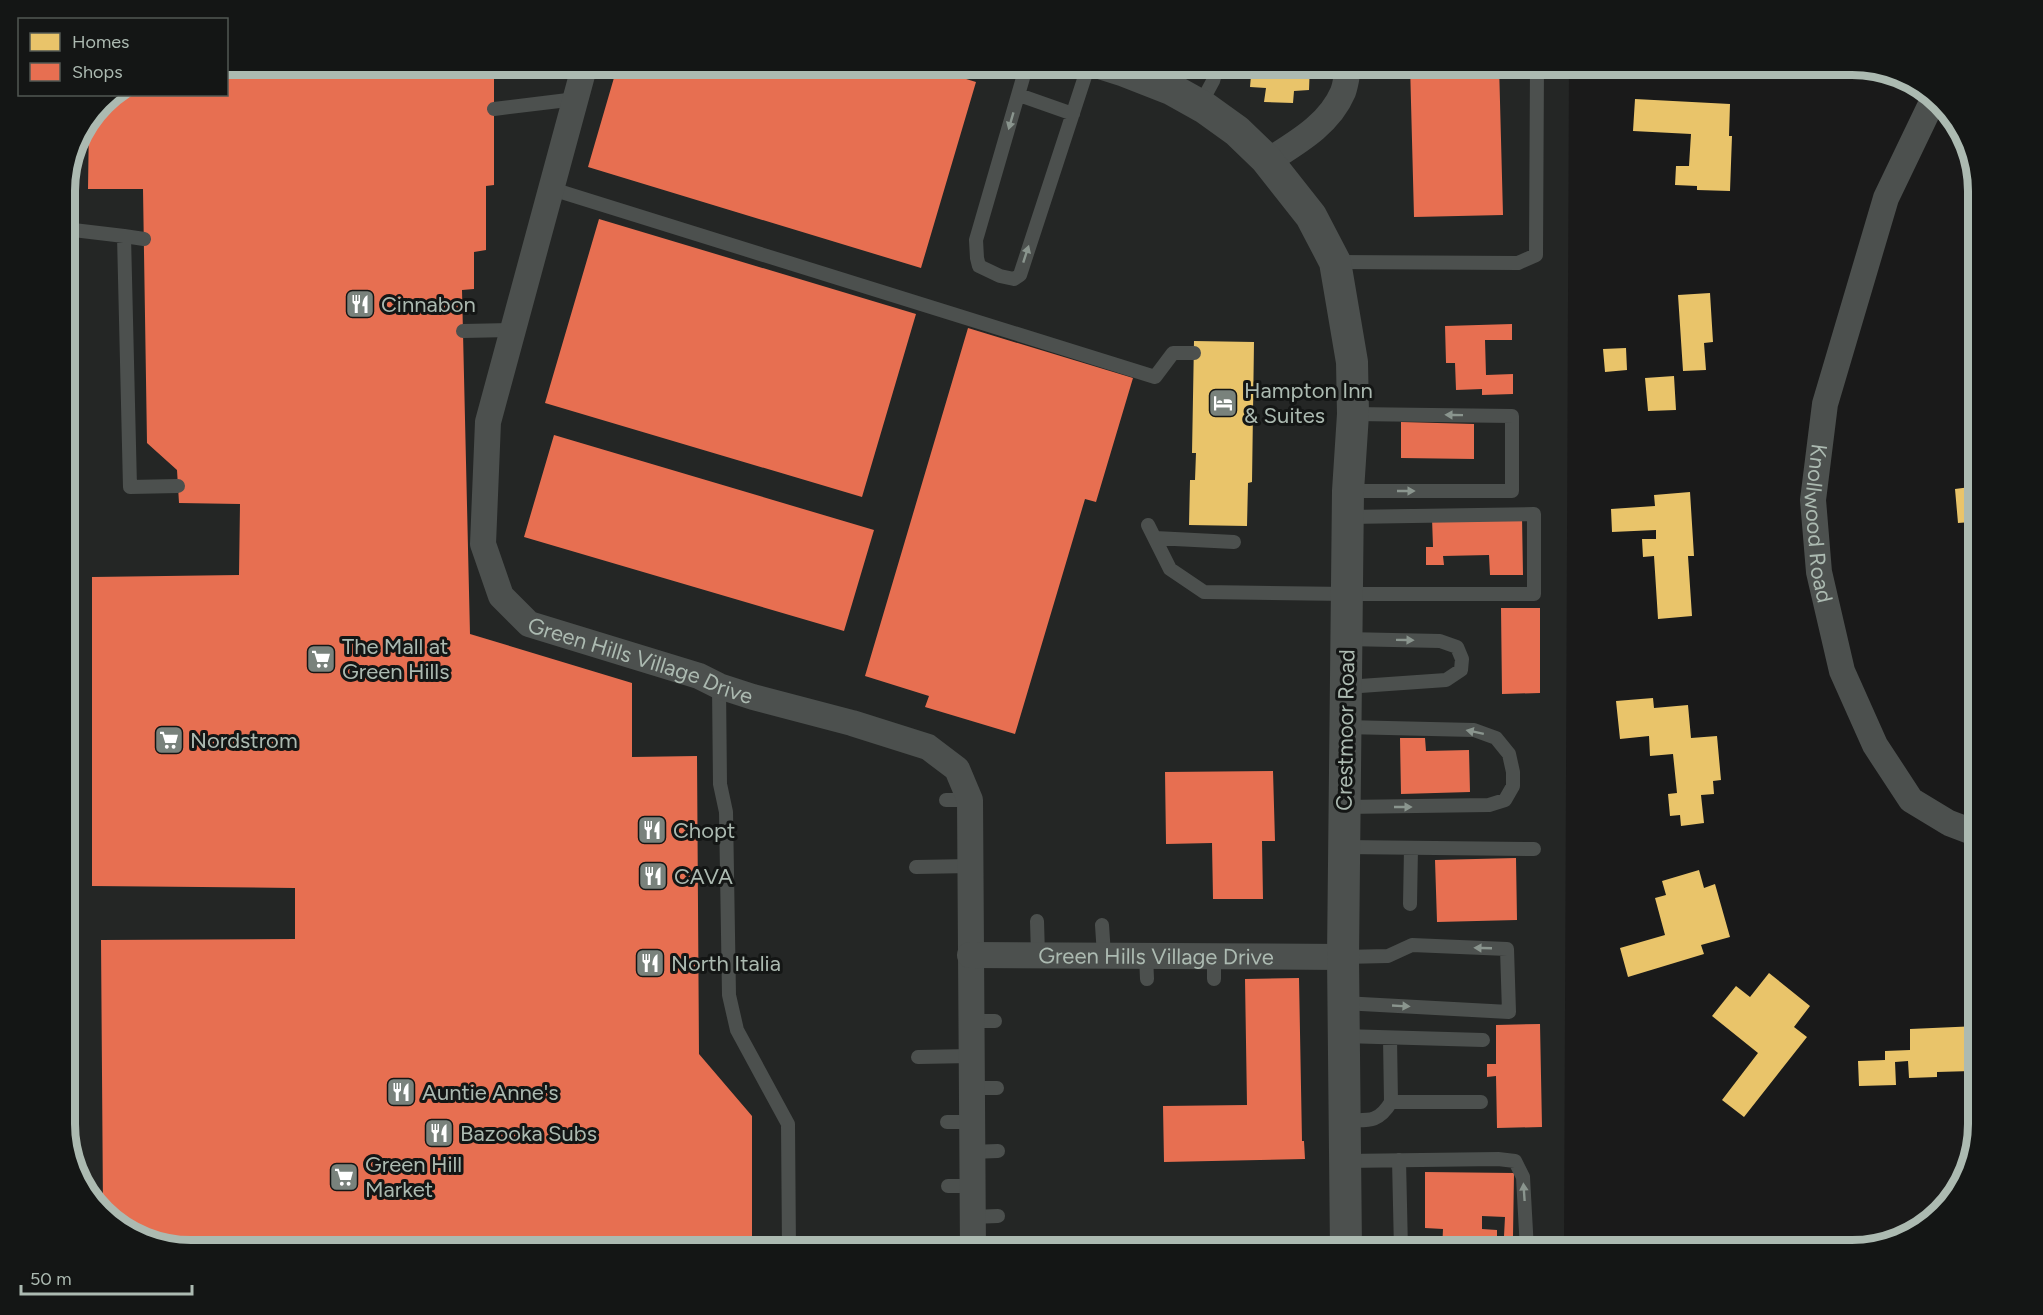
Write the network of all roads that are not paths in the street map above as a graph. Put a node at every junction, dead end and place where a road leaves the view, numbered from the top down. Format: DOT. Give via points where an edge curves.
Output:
graph roads {
  1 [pos="582,75"];
  2 [pos="1024,75"];
  3 [pos="1097,75"];
  4 [pos="1131,75"];
  5 [pos="1215,75"];
  6 [pos="1347,75"];
  7 [pos="1537,75"];
  8 [pos="1018,95"];
  9 [pos="576,99"];
  10 [pos="1200,105"];
  11 [pos="1930,106"];
  12 [pos="494,109"];
  13 [pos="1072,114"];
  14 [pos="1268,162"];
  15 [pos="552,189"];
  16 [pos="75,230"];
  17 [pos="124,236"];
  18 [pos="144,239"];
  19 [pos="1335,262"];
  20 [pos="513,330"];
  21 [pos="463,331"];
  22 [pos="1194,353"];
  23 [pos="1353,414"];
  24 [pos="178,486"];
  25 [pos="1348,504"];
  26 [pos="1148,525"];
  27 [pos="1155,538"];
  28 [pos="1234,542"];
  29 [pos="1347,594"];
  30 [pos="1346,639"];
  31 [pos="719,686"];
  32 [pos="1346,687"];
  33 [pos="1345,727"];
  34 [pos="1344,807"];
  35 [pos="1968,830"];
  36 [pos="1344,847"];
  37 [pos="1411,848"];
  38 [pos="1534,849"];
  39 [pos="969,866"];
  40 [pos="916,867"];
  41 [pos="1410,904"];
  42 [pos="1037,921"];
  43 [pos="1102,924"];
  44 [pos="970,955"];
  45 [pos="1038,955"];
  46 [pos="1104,955"];
  47 [pos="1343,957"];
  48 [pos="1343,1003"];
  49 [pos="970,1021"];
  50 [pos="995,1021"];
  51 [pos="1343,1036"];
  52 [pos="1390,1038"];
  53 [pos="1483,1040"];
  54 [pos="971,1056"];
  55 [pos="918,1057"];
  56 [pos="970,1088"];
  57 [pos="997,1088"];
  58 [pos="1391,1102"];
  59 [pos="1481,1102"];
  60 [pos="1344,1120"];
  61 [pos="998,1151"];
  62 [pos="971,1152"];
  63 [pos="1399,1160"];
  64 [pos="1344,1161"];
  65 [pos="998,1216"];
  66 [pos="972,1217"];
  67 [pos="789,1240"];
  68 [pos="973,1240"];
  69 [pos="1346,1240"];
  70 [pos="1401,1240"];
  71 [pos="1526,1240"];
  1 -- 9 [label="street, Green Hills Village Drive"];
  2 -- 8 [label="lane"];
  3 -- 13 [label="lane"];
  4 -- 10 [label="street, Crestmoor Road" via="1171,89"];
  5 -- 10 [label="lane"];
  6 -- 14 [label="street" via="1343,92 1325,119"];
  7 -- 19 [label="lane" via="1536,255 1518,263"];
  8 -- 13 [label="lane"];
  8 -- 13 [label="lane, one-way" via="976,240 980,266 1000,276 1014,279 1020,275"];
  9 -- 12 [label="lane"];
  9 -- 15 [label="street, Green Hills Village Drive"];
  10 -- 14 [label="street, Crestmoor Road" via="1237,130"];
  11 -- 35 [label="street, Knollwood Road" via="1886,198 1825,404 1813,500 1819,572 1842,670 1875,745 1911,800"];
  14 -- 19 [label="street, Crestmoor Road" via="1311,216"];
  15 -- 20 [label="street, Green Hills Village Drive"];
  15 -- 22 [label="lane" via="1155,377 1173,353"];
  16 -- 17 [label="lane"];
  17 -- 18 [label="lane"];
  17 -- 24 [label="lane" via="130,487"];
  19 -- 23 [label="street, Crestmoor Road" via="1352,362"];
  20 -- 21 [label="lane"];
  20 -- 31 [label="street, Green Hills Village Drive" via="488,422 483,544 501,596 530,624 699,676"];
  23 -- 25 [label="street, Crestmoor Road"];
  25 -- 23 [label="lane, one-way" via="1512,491 1512,416"];
  25 -- 29 [label="street, Crestmoor Road"];
  25 -- 29 [label="lane" via="1534,514 1534,594"];
  26 -- 27 [label="lane"];
  27 -- 28 [label="lane"];
  27 -- 29 [label="lane" via="1170,569 1204,592"];
  29 -- 30 [label="street, Crestmoor Road"];
  30 -- 32 [label="street, Crestmoor Road"];
  30 -- 32 [label="lane, one-way" via="1440,641 1457,647 1462,659 1461,670 1446,680"];
  31 -- 39 [label="street, Green Hills Village Drive" via="928,747 957,769"];
  31 -- 67 [label="lane" via="729,995 737,1030 788,1124"];
  32 -- 33 [label="street, Crestmoor Road"];
  33 -- 34 [label="street, Crestmoor Road"];
  34 -- 33 [label="lane, one-way" via="1489,805 1505,800 1513,786 1509,754 1496,738 1474,730"];
  34 -- 36 [label="street, Crestmoor Road"];
  36 -- 37 [label="lane"];
  36 -- 47 [label="street, Crestmoor Road"];
  37 -- 38 [label="lane"];
  37 -- 41 [label="lane"];
  39 -- 40 [label="lane"];
  39 -- 44 [label="street, Green Hills Village Drive"];
  42 -- 45 [label="lane"];
  43 -- 46 [label="lane"];
  44 -- 45 [label="street, Green Hills Village Drive"];
  44 -- 49 [label="street, Green Hills Village Drive"];
  45 -- 46 [label="street, Green Hills Village Drive"];
  46 -- 47 [label="street, Green Hills Village Drive" via="1147,967 1214,967"];
  47 -- 48 [label="street, Crestmoor Road"];
  48 -- 47 [label="lane, one-way" via="1509,1012 1507,949 1412,945 1388,956"];
  48 -- 51 [label="street, Crestmoor Road"];
  49 -- 50 [label="lane"];
  49 -- 54 [label="street, Green Hills Village Drive"];
  51 -- 52 [label="lane"];
  51 -- 60 [label="street, Crestmoor Road"];
  52 -- 53 [label="lane"];
  52 -- 58 [label="lane"];
  54 -- 55 [label="lane"];
  54 -- 56 [label="street, Green Hills Village Drive"];
  56 -- 57 [label="lane"];
  56 -- 62 [label="street, Green Hills Village Drive" via="959,1122"];
  58 -- 59 [label="lane"];
  58 -- 60 [label="lane" via="1374,1120"];
  60 -- 64 [label="street, Crestmoor Road"];
  61 -- 62 [label="lane"];
  62 -- 66 [label="street, Green Hills Village Drive" via="960,1186"];
  63 -- 64 [label="lane"];
  63 -- 70 [label="lane"];
  71 -- 63 [label="lane, one-way" via="1523,1177 1515,1161"];
  64 -- 69 [label="street, Crestmoor Road"];
  65 -- 66 [label="lane"];
  66 -- 68 [label="street, Green Hills Village Drive"];
}
